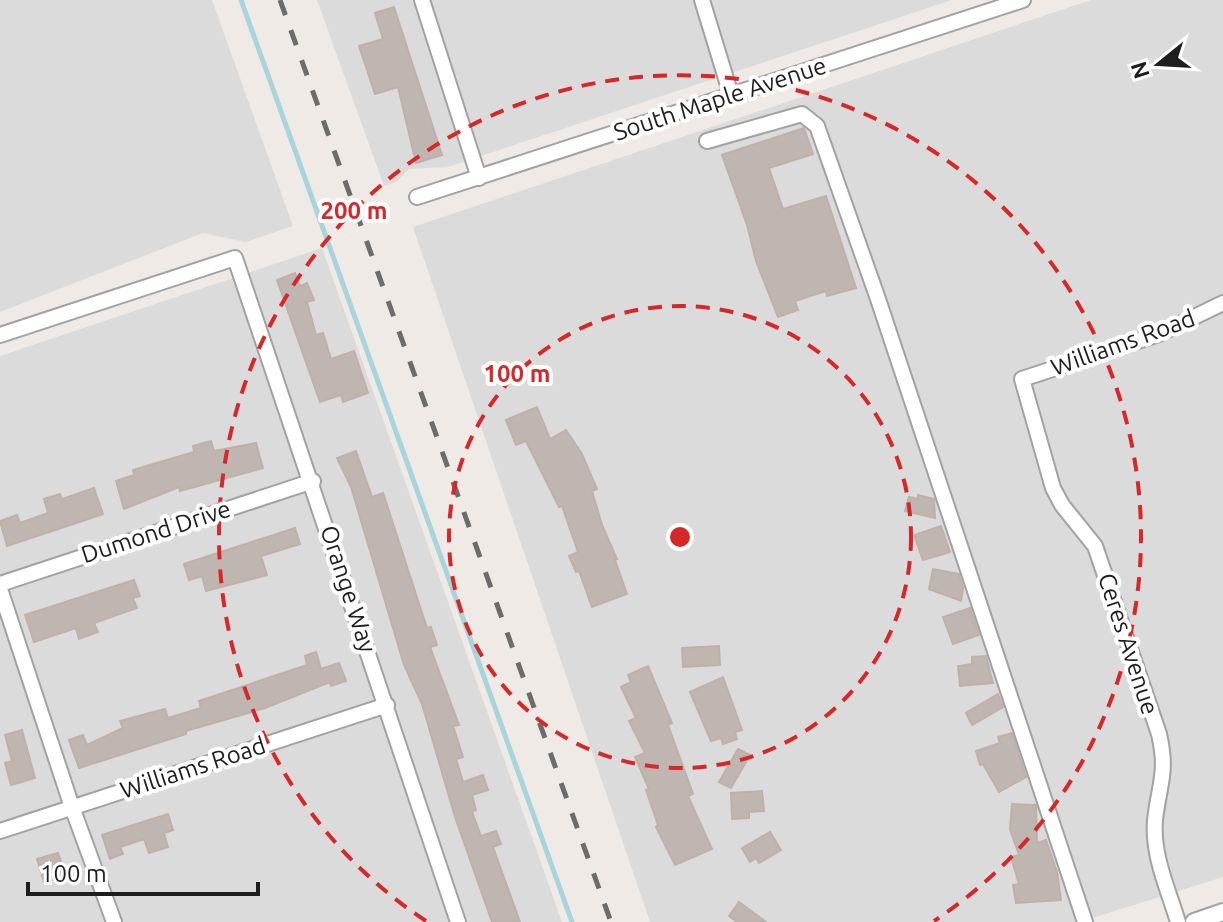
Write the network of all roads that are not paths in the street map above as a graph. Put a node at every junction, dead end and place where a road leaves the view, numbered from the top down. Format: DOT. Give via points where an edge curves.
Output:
graph roads {
  1 [pos="422,0"];
  2 [pos="702,0"];
  3 [pos="1023,0"];
  4 [pos="731,95"];
  5 [pos="707,141"];
  6 [pos="479,178"];
  7 [pos="417,197"];
  8 [pos="1223,303"];
  9 [pos="0,335"];
  10 [pos="1022,379"];
  11 [pos="313,481"];
  12 [pos="0,586"];
  13 [pos="387,705"];
  14 [pos="72,807"];
  15 [pos="0,831"];
  16 [pos="1223,912"];
  17 [pos="114,922"];
  18 [pos="458,922"];
  19 [pos="1085,922"];
  20 [pos="1178,922"];
  21 [pos="1194,922"];
  1 -- 6 [label="street"];
  2 -- 4 [label="street"];
  3 -- 4 [label="street, South Maple Avenue"];
  4 -- 6 [label="street, South Maple Avenue"];
  5 -- 19 [label="street" via="802,114 817,126"];
  6 -- 7 [label="street, South Maple Avenue"];
  8 -- 10 [label="street, Williams Road" via="1159,334"];
  9 -- 11 [label="street, Orange Way" via="235,258"];
  10 -- 20 [label="street, Ceres Avenue" via="1053,488 1095,546 1159,734 1165,761 1155,820 1156,853"];
  11 -- 12 [label="street, Dumond Drive"];
  11 -- 13 [label="street, Orange Way"];
  12 -- 14 [label="street"];
  13 -- 14 [label="street, Williams Road"];
  13 -- 18 [label="street, Orange Way"];
  14 -- 15 [label="street, Williams Road"];
  14 -- 17 [label="street"];
  16 -- 21 [label="street"];
}
